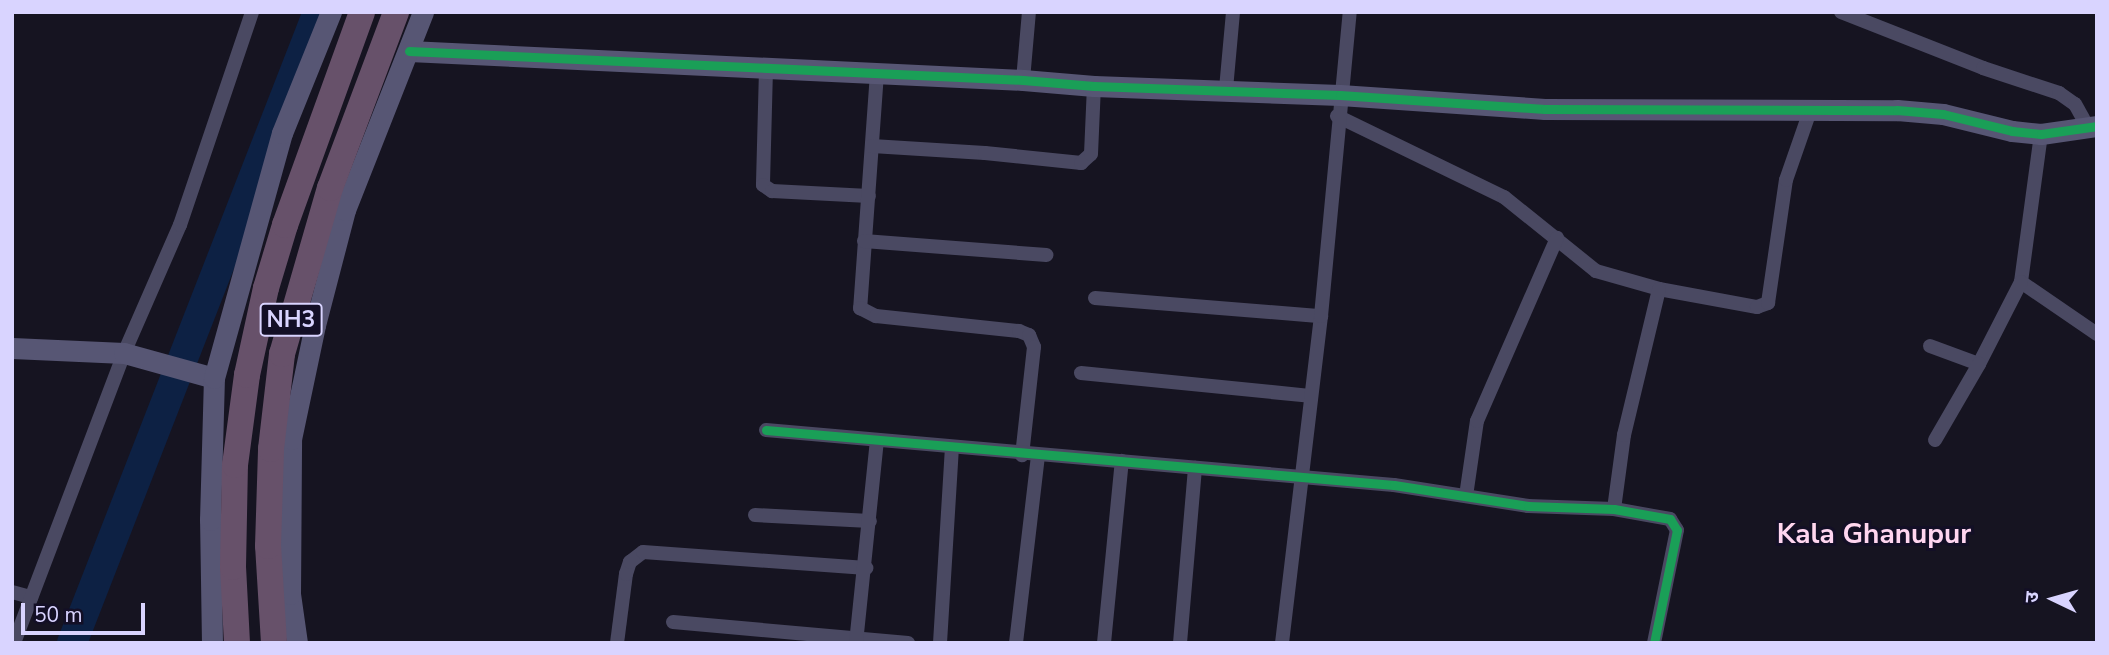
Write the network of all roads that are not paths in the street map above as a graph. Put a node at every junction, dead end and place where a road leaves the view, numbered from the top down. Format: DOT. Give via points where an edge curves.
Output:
graph roads {
  1 [pos="252,12"];
  2 [pos="331,12"];
  3 [pos="362,12"];
  4 [pos="396,12"];
  5 [pos="423,12"];
  6 [pos="1029,12"];
  7 [pos="1233,12"];
  8 [pos="1350,12"];
  9 [pos="1841,12"];
  10 [pos="409,51"];
  11 [pos="766,69"];
  12 [pos="877,73"];
  13 [pos="1023,80"];
  14 [pos="1094,86"];
  15 [pos="1226,89"];
  16 [pos="1340,94"];
  17 [pos="1810,111"];
  18 [pos="1338,116"];
  19 [pos="2092,126"];
  20 [pos="2041,134"];
  21 [pos="872,146"];
  22 [pos="869,196"];
  23 [pos="1558,238"];
  24 [pos="864,241"];
  25 [pos="1046,255"];
  26 [pos="2021,282"];
  27 [pos="1659,289"];
  28 [pos="1096,299"];
  29 [pos="1321,316"];
  30 [pos="2097,334"];
  31 [pos="1930,346"];
  32 [pos="12,348"];
  33 [pos="124,352"];
  34 [pos="1979,364"];
  35 [pos="1081,373"];
  36 [pos="209,377"];
  37 [pos="1310,396"];
  38 [pos="766,430"];
  39 [pos="1935,440"];
  40 [pos="877,441"];
  41 [pos="952,449"];
  42 [pos="1022,454"];
  43 [pos="1038,455"];
  44 [pos="1122,461"];
  45 [pos="1195,468"];
  46 [pos="1301,478"];
  47 [pos="1466,496"];
  48 [pos="1614,509"];
  49 [pos="755,515"];
  50 [pos="870,522"];
  51 [pos="866,568"];
  52 [pos="12,592"];
  53 [pos="32,597"];
  54 [pos="673,622"];
  55 [pos="856,641"];
  56 [pos="14,643"];
  57 [pos="212,643"];
  58 [pos="237,643"];
  59 [pos="274,643"];
  60 [pos="298,643"];
  61 [pos="617,643"];
  62 [pos="908,643"];
  63 [pos="940,643"];
  64 [pos="1016,643"];
  65 [pos="1104,643"];
  66 [pos="1180,643"];
  67 [pos="1282,643"];
  68 [pos="1654,643"];
  1 -- 33 [label="street" via="180,225"];
  2 -- 36 [label="street" via="282,133"];
  3 -- 58 [label="highway, NH3" via="285,225 247,375 235,465"];
  4 -- 59 [label="highway, NH3" via="330,188 282,354 271,449 268,532"];
  5 -- 10 [label="street"];
  6 -- 13 [label="street"];
  7 -- 15 [label="street"];
  8 -- 16 [label="street"];
  9 -- 19 [label="street" via="2059,93 2075,104"];
  10 -- 11 [label="street"];
  10 -- 60 [label="street" via="345,210 291,439 290,594"];
  11 -- 12 [label="street"];
  11 -- 22 [label="street" via="763,185 772,191"];
  12 -- 13 [label="street"];
  12 -- 21 [label="street"];
  13 -- 14 [label="street"];
  14 -- 15 [label="street"];
  14 -- 21 [label="street" via="1091,154 1081,163"];
  15 -- 16 [label="street"];
  16 -- 17 [label="street" via="1545,109"];
  16 -- 18 [label="street"];
  17 -- 20 [label="street" via="1920,111"];
  17 -- 27 [label="street" via="1786,180 1768,303 1757,307"];
  18 -- 23 [label="street" via="1504,197"];
  18 -- 29 [label="street"];
  19 -- 20 [label="street"];
  20 -- 26 [label="street"];
  21 -- 22 [label="street"];
  22 -- 24 [label="street"];
  23 -- 27 [label="street" via="1596,271"];
  23 -- 47 [label="street" via="1477,421"];
  24 -- 25 [label="street"];
  24 -- 42 [label="street" via="859,302 864,312 1019,331 1033,340"];
  26 -- 30 [label="street"];
  26 -- 34 [label="street"];
  27 -- 48 [label="street" via="1624,435"];
  28 -- 29 [label="street"];
  29 -- 37 [label="street"];
  31 -- 34 [label="street"];
  32 -- 33 [label="street"];
  33 -- 36 [label="street"];
  33 -- 53 [label="street"];
  34 -- 39 [label="street"];
  35 -- 37 [label="street"];
  36 -- 57 [label="street"];
  37 -- 46 [label="street"];
  38 -- 40 [label="street"];
  40 -- 41 [label="street"];
  40 -- 50 [label="street"];
  41 -- 42 [label="street"];
  41 -- 63 [label="street"];
  42 -- 43 [label="street"];
  43 -- 44 [label="street"];
  43 -- 64 [label="street"];
  44 -- 45 [label="street"];
  44 -- 65 [label="street"];
  45 -- 46 [label="street"];
  45 -- 66 [label="street"];
  46 -- 47 [label="street"];
  46 -- 67 [label="street"];
  47 -- 48 [label="street" via="1528,506"];
  48 -- 68 [label="street" via="1676,524"];
  49 -- 50 [label="street"];
  50 -- 51 [label="street"];
  51 -- 55 [label="street"];
  51 -- 61 [label="street" via="643,552 630,562 626,574"];
  52 -- 53 [label="street"];
  53 -- 56 [label="street"];
  54 -- 55 [label="street"];
  55 -- 62 [label="street"];
}
